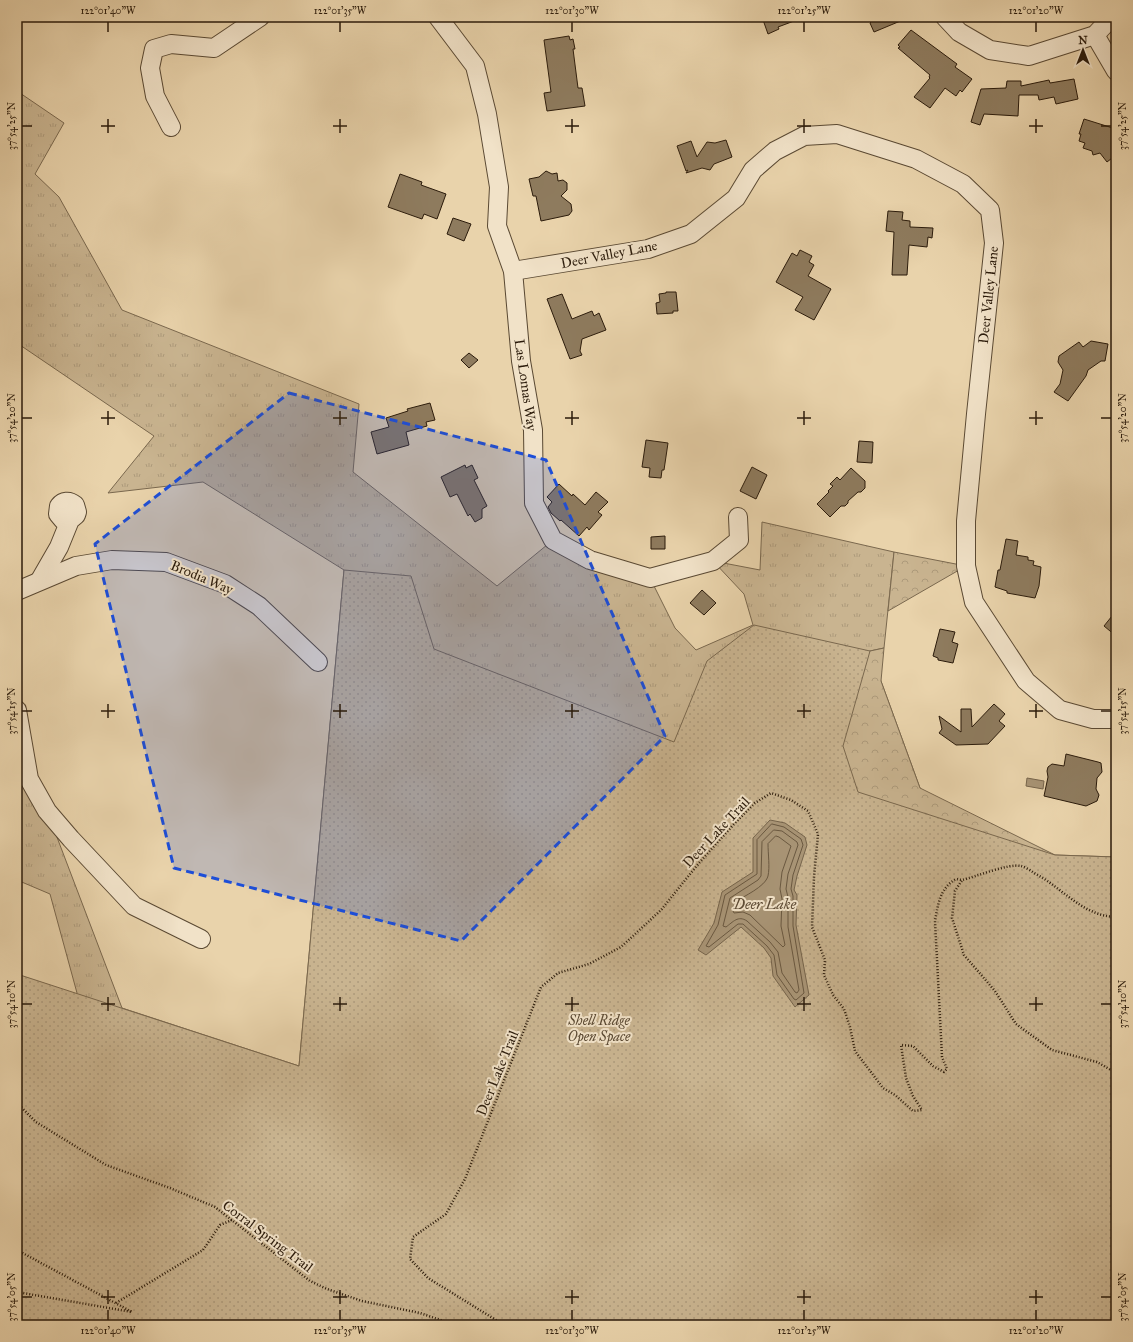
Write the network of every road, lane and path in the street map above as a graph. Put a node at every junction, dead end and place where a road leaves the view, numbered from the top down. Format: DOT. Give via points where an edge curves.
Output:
graph roads {
  1 [pos="260,17"];
  2 [pos="438,17"];
  3 [pos="945,17"];
  4 [pos="1112,17"];
  5 [pos="1095,35"];
  6 [pos="1116,71"];
  7 [pos="171,127"];
  8 [pos="513,272"];
  9 [pos="738,517"];
  10 [pos="70,520"];
  11 [pos="40,580"];
  12 [pos="17,591"];
  13 [pos="318,662"];
  14 [pos="17,710"];
  15 [pos="1116,719"];
  16 [pos="962,880"];
  17 [pos="1116,917"];
  18 [pos="201,939"];
  19 [pos="1116,1073"];
  20 [pos="17,1103"];
  21 [pos="232,1220"];
  22 [pos="17,1250"];
  23 [pos="17,1292"];
  24 [pos="115,1303"];
  25 [pos="455,1325"];
  26 [pos="504,1325"];
  1 -- 7 [label="street" via="214,48 171,44 154,49 150,68 155,96"];
  2 -- 8 [label="street, Las Lomas Way" via="476,66 487,114 498,187 497,226"];
  3 -- 5 [label="street" via="959,32 990,50 1030,56"];
  4 -- 5 [label="street"];
  5 -- 6 [label="street"];
  8 -- 9 [label="street, Las Lomas Way" via="521,361 533,430 534,503 553,540 590,560 650,578 714,561 739,540"];
  8 -- 15 [label="street, Deer Valley Lane" via="648,249 691,234 736,198 753,170 775,151 804,136 837,134 916,159 963,184 990,210 994,243 966,521 966,566 974,602 1026,681 1060,710 1093,719"];
  10 -- 11 [label="street" via="59,547"];
  11 -- 12 [label="street, Brodia Way"];
  11 -- 13 [label="street, Brodia Way" via="76,566 112,560 166,562 225,584 259,606"];
  14 -- 18 [label="street" via="29,779 47,811 134,906"];
  16 -- 17 [label="path" via="1004,866 1020,865 1044,878 1077,904 1106,917"];
  16 -- 19 [label="path" via="955,891 952,918 964,955 995,991 1016,1024 1052,1050 1097,1062"];
  16 -- 26 [label="path, Deer Lake Trail" via="956,879 949,883 938,900 935,921 942,1057 947,1069 944,1072 933,1066 912,1046 901,1045 906,1078 922,1110 913,1111 883,1088 855,1051 844,1009 833,995 824,976 825,960 812,927 818,834 808,811 791,800 771,793 755,803 735,823 661,910 621,947 589,964 558,973 542,987 466,1179 446,1214 413,1237 410,1259 428,1278"];
  20 -- 21 [label="path, Corral Spring Trail" via="36,1122 106,1165 215,1207"];
  21 -- 24 [label="path" via="220,1225 203,1250"];
  21 -- 25 [label="path, Corral Spring Trail" via="310,1281 362,1301 420,1313"];
  22 -- 24 [label="path"];
  23 -- 24 [label="path" via="132,1312"];
}
